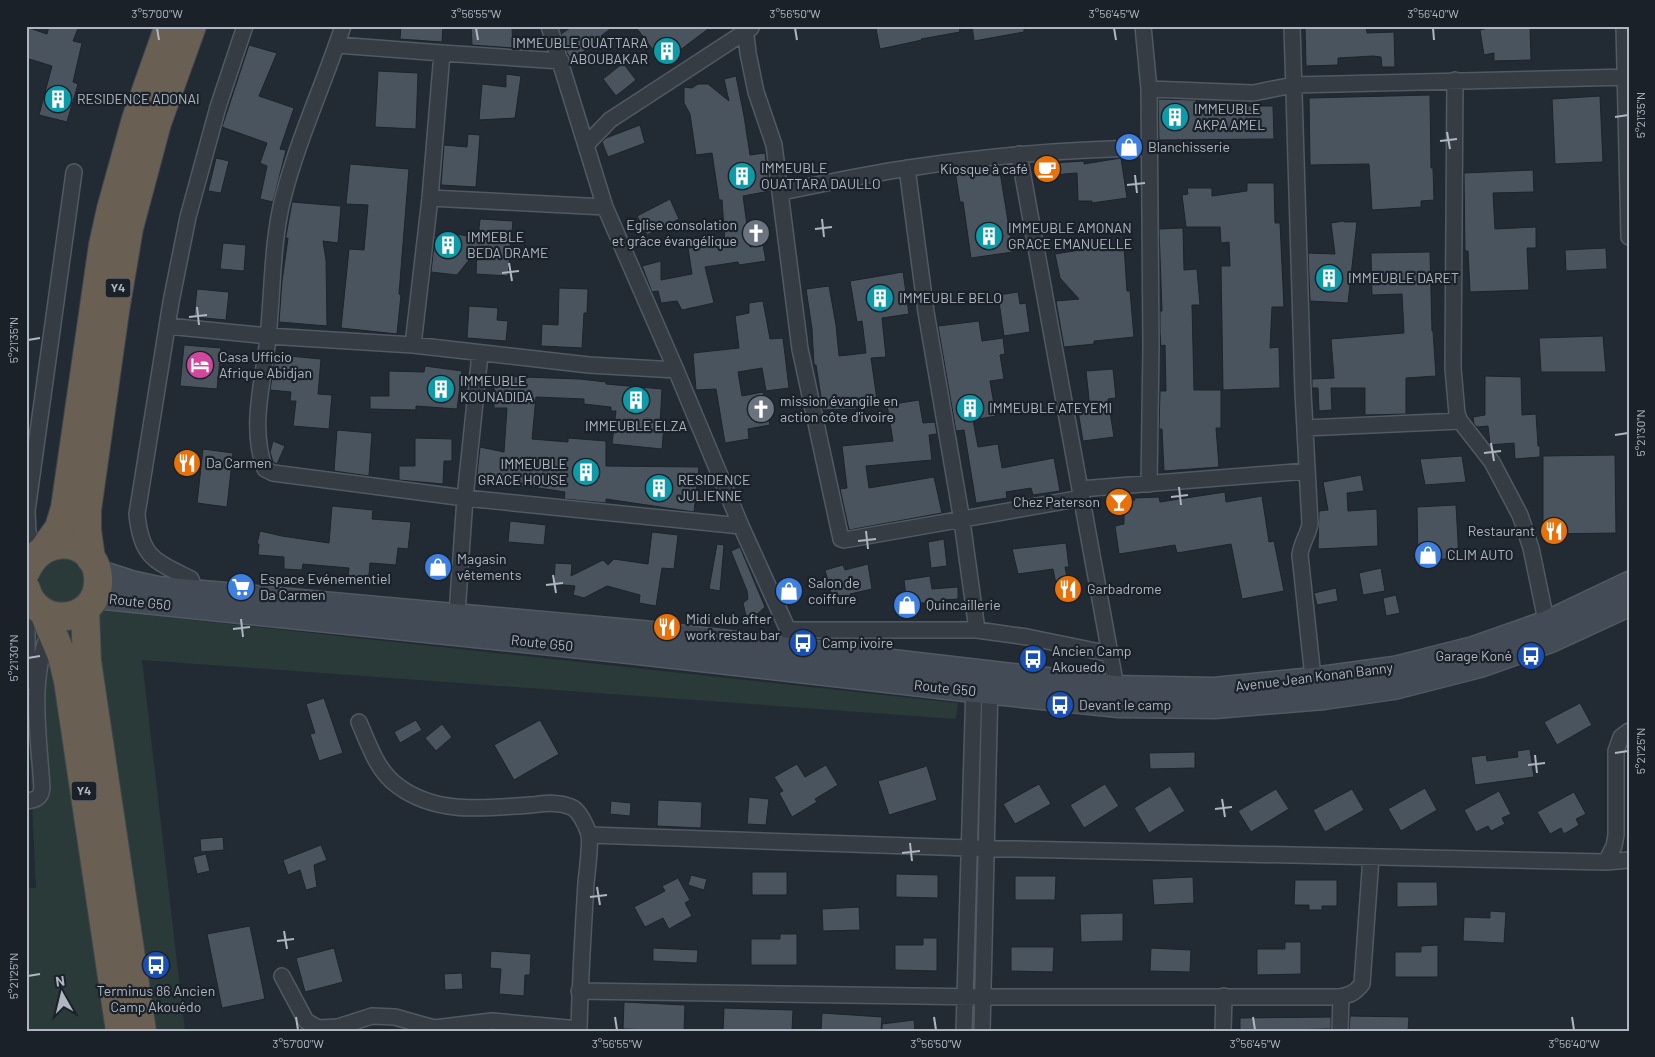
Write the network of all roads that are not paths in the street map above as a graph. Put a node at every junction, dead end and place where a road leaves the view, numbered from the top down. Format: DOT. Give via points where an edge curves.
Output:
graph roads {
  1 [pos="169,26"];
  2 [pos="192,26"];
  3 [pos="245,26"];
  4 [pos="343,26"];
  5 [pos="549,26"];
  6 [pos="1143,26"];
  7 [pos="1292,26"];
  8 [pos="1624,26"];
  9 [pos="748,28"];
  10 [pos="337,45"];
  11 [pos="442,53"];
  12 [pos="561,61"];
  13 [pos="1627,77"];
  14 [pos="1456,80"];
  15 [pos="1293,85"];
  16 [pos="1149,89"];
  17 [pos="586,145"];
  18 [pos="1148,148"];
  19 [pos="1019,154"];
  20 [pos="907,168"];
  21 [pos="74,172"];
  22 [pos="781,192"];
  23 [pos="430,198"];
  24 [pos="605,207"];
  25 [pos="1629,236"];
  26 [pos="167,326"];
  27 [pos="268,336"];
  28 [pos="413,345"];
  29 [pos="480,354"];
  30 [pos="676,370"];
  31 [pos="1460,421"];
  32 [pos="1305,428"];
  33 [pos="1307,471"];
  34 [pos="1149,484"];
  35 [pos="1081,494"];
  36 [pos="465,498"];
  37 [pos="962,521"];
  38 [pos="741,526"];
  39 [pos="1629,583"];
  40 [pos="92,584"];
  41 [pos="34,586"];
  42 [pos="193,591"];
  43 [pos="1629,605"];
  44 [pos="457,614"];
  45 [pos="977,630"];
  46 [pos="1549,632"];
  47 [pos="791,639"];
  48 [pos="1110,654"];
  49 [pos="796,671"];
  50 [pos="983,679"];
  51 [pos="1116,686"];
  52 [pos="1314,689"];
  53 [pos="37,690"];
  54 [pos="360,722"];
  55 [pos="1629,731"];
  56 [pos="33,799"];
  57 [pos="589,835"];
  58 [pos="985,847"];
  59 [pos="969,848"];
  60 [pos="1371,857"];
  61 [pos="1629,860"];
  62 [pos="1606,862"];
  63 [pos="282,976"];
  64 [pos="580,991"];
  65 [pos="965,996"];
  66 [pos="1224,996"];
  67 [pos="982,997"];
  68 [pos="1341,997"];
  69 [pos="579,1030"];
  70 [pos="120,1031"];
  71 [pos="142,1031"];
  72 [pos="964,1031"];
  73 [pos="982,1031"];
  74 [pos="1224,1031"];
  75 [pos="1340,1031"];
  1 -- 41 [label="highway, Y4" via="136,119 111,209 97,277 65,508"];
  2 -- 40 [label="highway, Y4" via="157,124 129,228 87,510"];
  3 -- 26 [label="street" via="218,107 188,217"];
  4 -- 10 [label="street"];
  5 -- 12 [label="street"];
  6 -- 16 [label="street"];
  7 -- 15 [label="street"];
  8 -- 13 [label="street"];
  9 -- 17 [label="street" via="610,120"];
  9 -- 22 [label="street" via="756,92 774,145"];
  10 -- 11 [label="street"];
  10 -- 27 [label="street" via="282,200"];
  11 -- 12 [label="street"];
  11 -- 23 [label="street"];
  12 -- 17 [label="street"];
  13 -- 14 [label="street"];
  13 -- 25 [label="street"];
  14 -- 15 [label="street"];
  14 -- 31 [label="street" via="1453,368 1455,409"];
  15 -- 16 [label="street" via="1253,93"];
  15 -- 32 [label="street"];
  16 -- 18 [label="street"];
  17 -- 24 [label="street"];
  18 -- 19 [label="street"];
  18 -- 34 [label="street"];
  19 -- 20 [label="street"];
  19 -- 35 [label="street"];
  20 -- 22 [label="street"];
  20 -- 37 [label="street" via="932,348"];
  21 -- 41 [label="street" via="26,511"];
  22 -- 37 [label="street" via="800,349 840,538 844,540"];
  23 -- 24 [label="street"];
  23 -- 28 [label="street"];
  24 -- 30 [label="street"];
  26 -- 27 [label="street"];
  26 -- 42 [label="street" via="137,514 143,546 153,558 191,579"];
  27 -- 28 [label="street"];
  27 -- 36 [label="street" via="258,418 260,457 265,469 273,473"];
  28 -- 29 [label="street"];
  29 -- 30 [label="street"];
  29 -- 36 [label="street"];
  30 -- 38 [label="street"];
  31 -- 32 [label="street"];
  31 -- 46 [label="street" via="1492,462 1520,516 1531,548"];
  32 -- 33 [label="street"];
  33 -- 34 [label="street"];
  33 -- 52 [label="street" via="1310,524 1300,555"];
  34 -- 35 [label="street"];
  35 -- 37 [label="street"];
  35 -- 48 [label="street"];
  36 -- 38 [label="street"];
  36 -- 44 [label="street"];
  37 -- 45 [label="street"];
  38 -- 47 [label="street"];
  39 -- 46 [label="street, Avenue Jean Konan Banny"];
  40 -- 41 [label="highway" via="73,616 58,617"];
  40 -- 41 [label="highway" via="82,550 56,544"];
  40 -- 42 [label="street, Route G50" via="131,582"];
  40 -- 49 [label="street, Route G50" via="461,634"];
  40 -- 71 [label="highway, Y4" via="87,661"];
  41 -- 53 [label="street" via="44,644"];
  41 -- 53 [label="street" via="27,624 27,658"];
  41 -- 70 [label="highway, Y4" via="62,656 68,681"];
  42 -- 44 [label="street, Route G50"];
  43 -- 46 [label="street, Avenue Jean Konan Banny"];
  44 -- 47 [label="street, Route G50" via="642,632"];
  45 -- 47 [label="street"];
  45 -- 48 [label="street"];
  46 -- 52 [label="street, Avenue Jean Konan Banny" via="1480,666 1394,688"];
  47 -- 49 [label="street"];
  47 -- 50 [label="street, Route G50"];
  48 -- 51 [label="street"];
  49 -- 50 [label="street, Route G50"];
  50 -- 51 [label="street, Avenue Jean Konan Banny"];
  50 -- 52 [label="street, Avenue Jean Konan Banny" via="1119,706 1215,706"];
  50 -- 58 [label="street"];
  50 -- 59 [label="street"];
  51 -- 52 [label="street, Avenue Jean Konan Banny"];
  53 -- 56 [label="street" via="42,788"];
  54 -- 57 [label="street" via="384,773 411,794 448,807 493,808 557,803 577,810"];
  55 -- 62 [label="street" via="1621,737 1616,751 1616,836"];
  57 -- 59 [label="street"];
  57 -- 64 [label="street"];
  58 -- 59 [label="street"];
  58 -- 60 [label="street"];
  58 -- 67 [label="street"];
  59 -- 65 [label="street"];
  60 -- 62 [label="street"];
  60 -- 68 [label="street" via="1362,984 1354,993"];
  61 -- 62 [label="street"];
  63 -- 69 [label="street" via="306,1021 318,1028 372,1016 395,1017 434,1028 492,1021"];
  64 -- 65 [label="street"];
  64 -- 69 [label="street"];
  65 -- 67 [label="street"];
  65 -- 72 [label="street"];
  66 -- 67 [label="street"];
  66 -- 68 [label="street"];
  66 -- 74 [label="street"];
  67 -- 73 [label="street"];
  68 -- 75 [label="street"];
}
